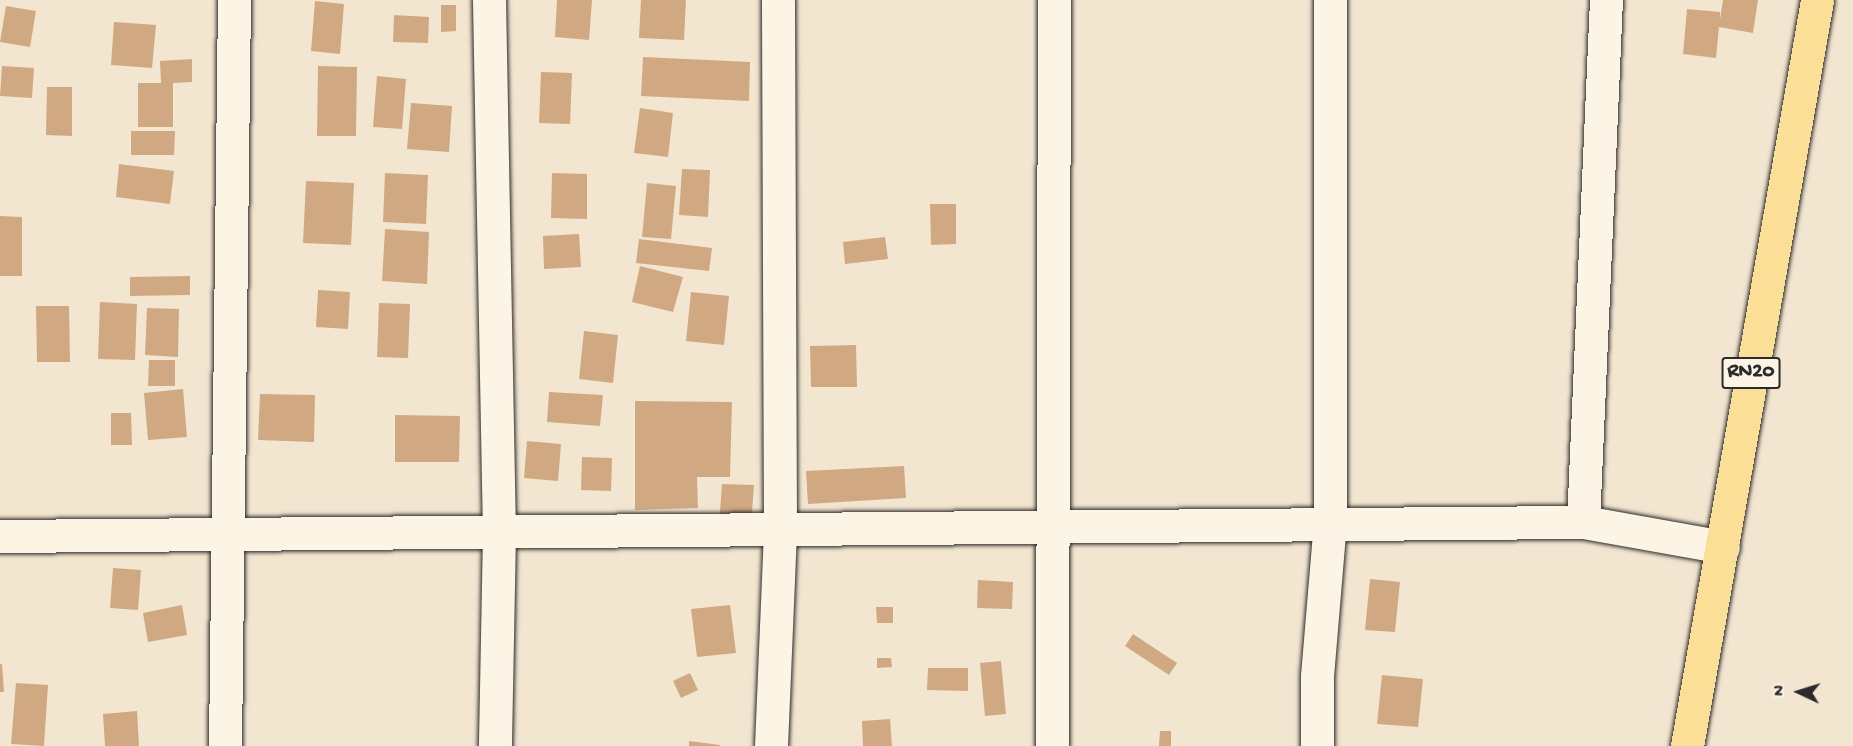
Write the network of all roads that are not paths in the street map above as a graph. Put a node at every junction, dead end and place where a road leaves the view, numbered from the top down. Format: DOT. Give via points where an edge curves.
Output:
graph roads {
  1 [pos="234,0"];
  2 [pos="489,0"];
  3 [pos="778,0"];
  4 [pos="1054,0"];
  5 [pos="1330,0"];
  6 [pos="1606,0"];
  7 [pos="1818,0"];
  8 [pos="1330,521"];
  9 [pos="1583,522"];
  10 [pos="1051,525"];
  11 [pos="780,528"];
  12 [pos="499,533"];
  13 [pos="228,534"];
  14 [pos="0,536"];
  15 [pos="1724,547"];
  16 [pos="225,746"];
  17 [pos="495,746"];
  18 [pos="771,746"];
  19 [pos="1052,746"];
  20 [pos="1317,746"];
  21 [pos="1687,746"];
  1 -- 13 [label="street"];
  2 -- 12 [label="street"];
  3 -- 11 [label="street"];
  4 -- 10 [label="street" via="1057,365"];
  5 -- 8 [label="street"];
  6 -- 9 [label="street"];
  7 -- 15 [label="main road, RN20" via="1770,253"];
  8 -- 9 [label="street"];
  8 -- 10 [label="street"];
  8 -- 20 [label="street" via="1317,676"];
  9 -- 15 [label="street"];
  10 -- 11 [label="street"];
  10 -- 19 [label="street"];
  11 -- 12 [label="street"];
  11 -- 18 [label="street"];
  12 -- 13 [label="street"];
  12 -- 17 [label="street"];
  13 -- 14 [label="street"];
  13 -- 16 [label="street"];
  15 -- 21 [label="main road, RN20"];
}
